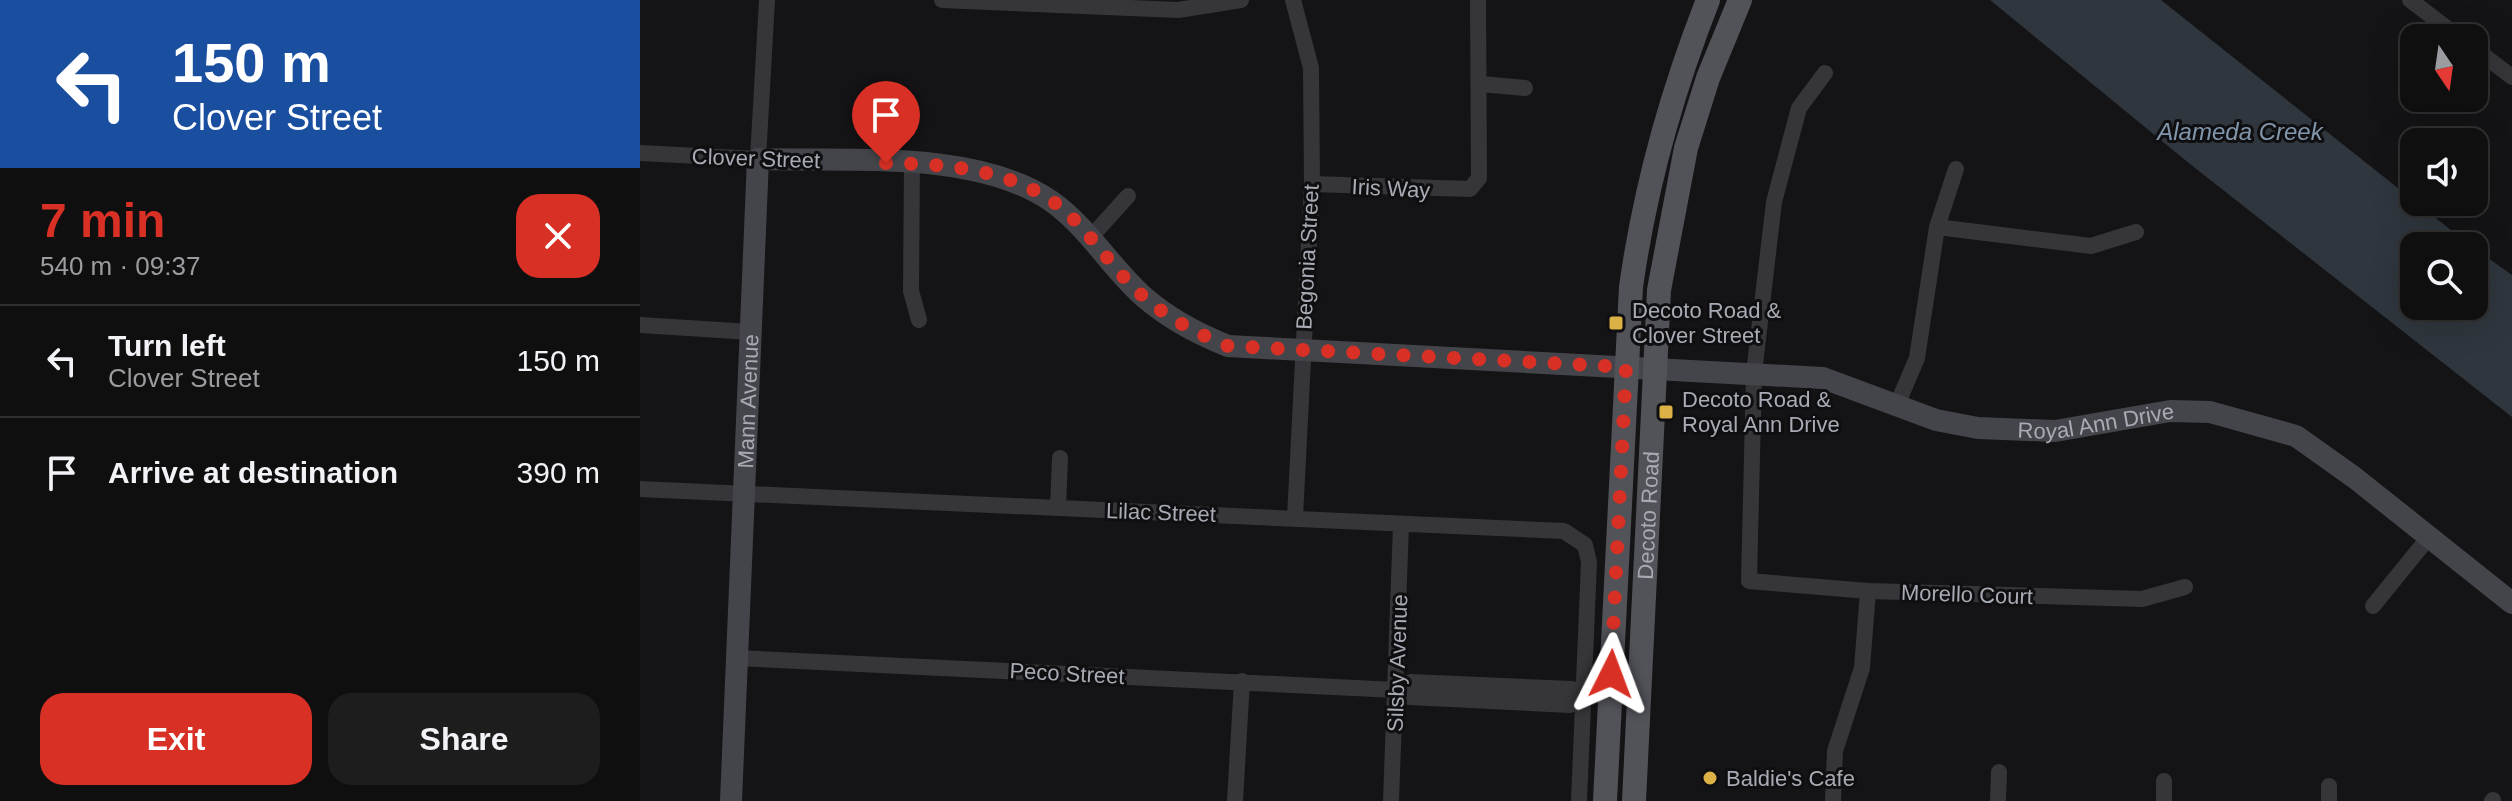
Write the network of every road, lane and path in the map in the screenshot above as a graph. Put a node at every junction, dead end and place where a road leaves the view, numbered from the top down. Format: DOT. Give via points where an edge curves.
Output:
graph roads {
  1 [pos="767,0"];
  2 [pos="942,0"];
  3 [pos="1241,0"];
  4 [pos="1293,0"];
  5 [pos="1478,0"];
  6 [pos="1708,0"];
  7 [pos="1740,0"];
  8 [pos="2420,3"];
  9 [pos="2444,24"];
  10 [pos="2488,59"];
  11 [pos="1825,73"];
  12 [pos="2512,77"];
  13 [pos="1481,84"];
  14 [pos="1525,88"];
  15 [pos="640,153"];
  16 [pos="758,159"];
  17 [pos="912,163"];
  18 [pos="1956,169"];
  19 [pos="1312,184"];
  20 [pos="1128,196"];
  21 [pos="1937,227"];
  22 [pos="2136,232"];
  23 [pos="1091,237"];
  24 [pos="919,320"];
  25 [pos="640,325"];
  26 [pos="751,332"];
  27 [pos="1301,352"];
  28 [pos="1626,367"];
  29 [pos="1654,368"];
  30 [pos="1754,373"];
  31 [pos="1897,405"];
  32 [pos="1060,458"];
  33 [pos="640,489"];
  34 [pos="744,495"];
  35 [pos="1058,508"];
  36 [pos="1295,517"];
  37 [pos="1401,525"];
  38 [pos="2429,537"];
  39 [pos="2185,587"];
  40 [pos="1868,591"];
  41 [pos="2512,603"];
  42 [pos="2373,606"];
  43 [pos="738,658"];
  44 [pos="1242,681"];
  45 [pos="1396,690"];
  46 [pos="1583,698"];
  47 [pos="1999,772"];
  48 [pos="2164,781"];
  49 [pos="731,801"];
  50 [pos="1235,801"];
  51 [pos="1391,801"];
  52 [pos="1579,801"];
  53 [pos="1605,801"];
  54 [pos="1634,801"];
  55 [pos="1833,801"];
  56 [pos="1998,801"];
  57 [pos="2164,801"];
  1 -- 16 [label="street, Mann Avenue"];
  2 -- 3 [label="street" via="1178,10"];
  4 -- 19 [label="street, Begonia Street" via="1311,68"];
  5 -- 13 [label="street"];
  6 -- 28 [label="main road, Decoto Road" via="1680,71 1640,218"];
  7 -- 29 [label="main road, Decoto Road" via="1686,148 1659,290"];
  8 -- 9 [label="street"];
  10 -- 12 [label="street"];
  11 -- 30 [label="street" via="1799,108 1774,202"];
  13 -- 14 [label="street"];
  13 -- 19 [label="street, Iris Way" via="1479,178 1470,189"];
  15 -- 16 [label="street, Clover Street"];
  16 -- 17 [label="street, Clover Street"];
  16 -- 26 [label="street, Mann Avenue"];
  17 -- 23 [label="street, Clover Street" via="970,169 1013,181 1050,200"];
  17 -- 24 [label="street" via="911,291"];
  18 -- 21 [label="street"];
  19 -- 27 [label="street, Begonia Street"];
  20 -- 23 [label="street"];
  21 -- 22 [label="street" via="2091,246"];
  21 -- 31 [label="street" via="1917,358"];
  23 -- 27 [label="street, Clover Street" via="1143,297 1192,332 1228,346"];
  25 -- 26 [label="street"];
  26 -- 34 [label="street, Mann Avenue"];
  27 -- 28 [label="street, Clover Street"];
  27 -- 36 [label="street, Begonia Street"];
  28 -- 29 [label="street, Royal Ann Drive"];
  28 -- 53 [label="main road, Decoto Road"];
  29 -- 30 [label="street, Royal Ann Drive"];
  29 -- 54 [label="main road, Decoto Road"];
  30 -- 31 [label="street, Royal Ann Drive" via="1823,378"];
  30 -- 40 [label="street, Morello Court" via="1749,581"];
  31 -- 38 [label="street, Royal Ann Drive" via="1978,428 2055,431 2170,411 2210,412 2260,424 2296,436"];
  32 -- 35 [label="street"];
  33 -- 34 [label="street, Lilac Street"];
  34 -- 35 [label="street, Lilac Street"];
  34 -- 43 [label="street, Mann Avenue"];
  35 -- 36 [label="street, Lilac Street"];
  36 -- 37 [label="street, Lilac Street"];
  37 -- 45 [label="street, Silsby Avenue"];
  37 -- 46 [label="street, Lilac Street" via="1564,531 1577,536 1589,562"];
  38 -- 41 [label="street, Royal Ann Drive"];
  38 -- 42 [label="street"];
  39 -- 40 [label="street, Morello Court" via="2142,599"];
  40 -- 55 [label="street" via="1862,668 1835,751"];
  43 -- 44 [label="street, Peco Street"];
  43 -- 49 [label="street, Mann Avenue"];
  44 -- 45 [label="street, Peco Street"];
  44 -- 50 [label="street"];
  45 -- 46 [label="street, Peco Street" via="1410,697 1570,705"];
  45 -- 51 [label="street, Silsby Avenue"];
  46 -- 52 [label="street"];
  47 -- 56 [label="street"];
  48 -- 57 [label="street"];
}
